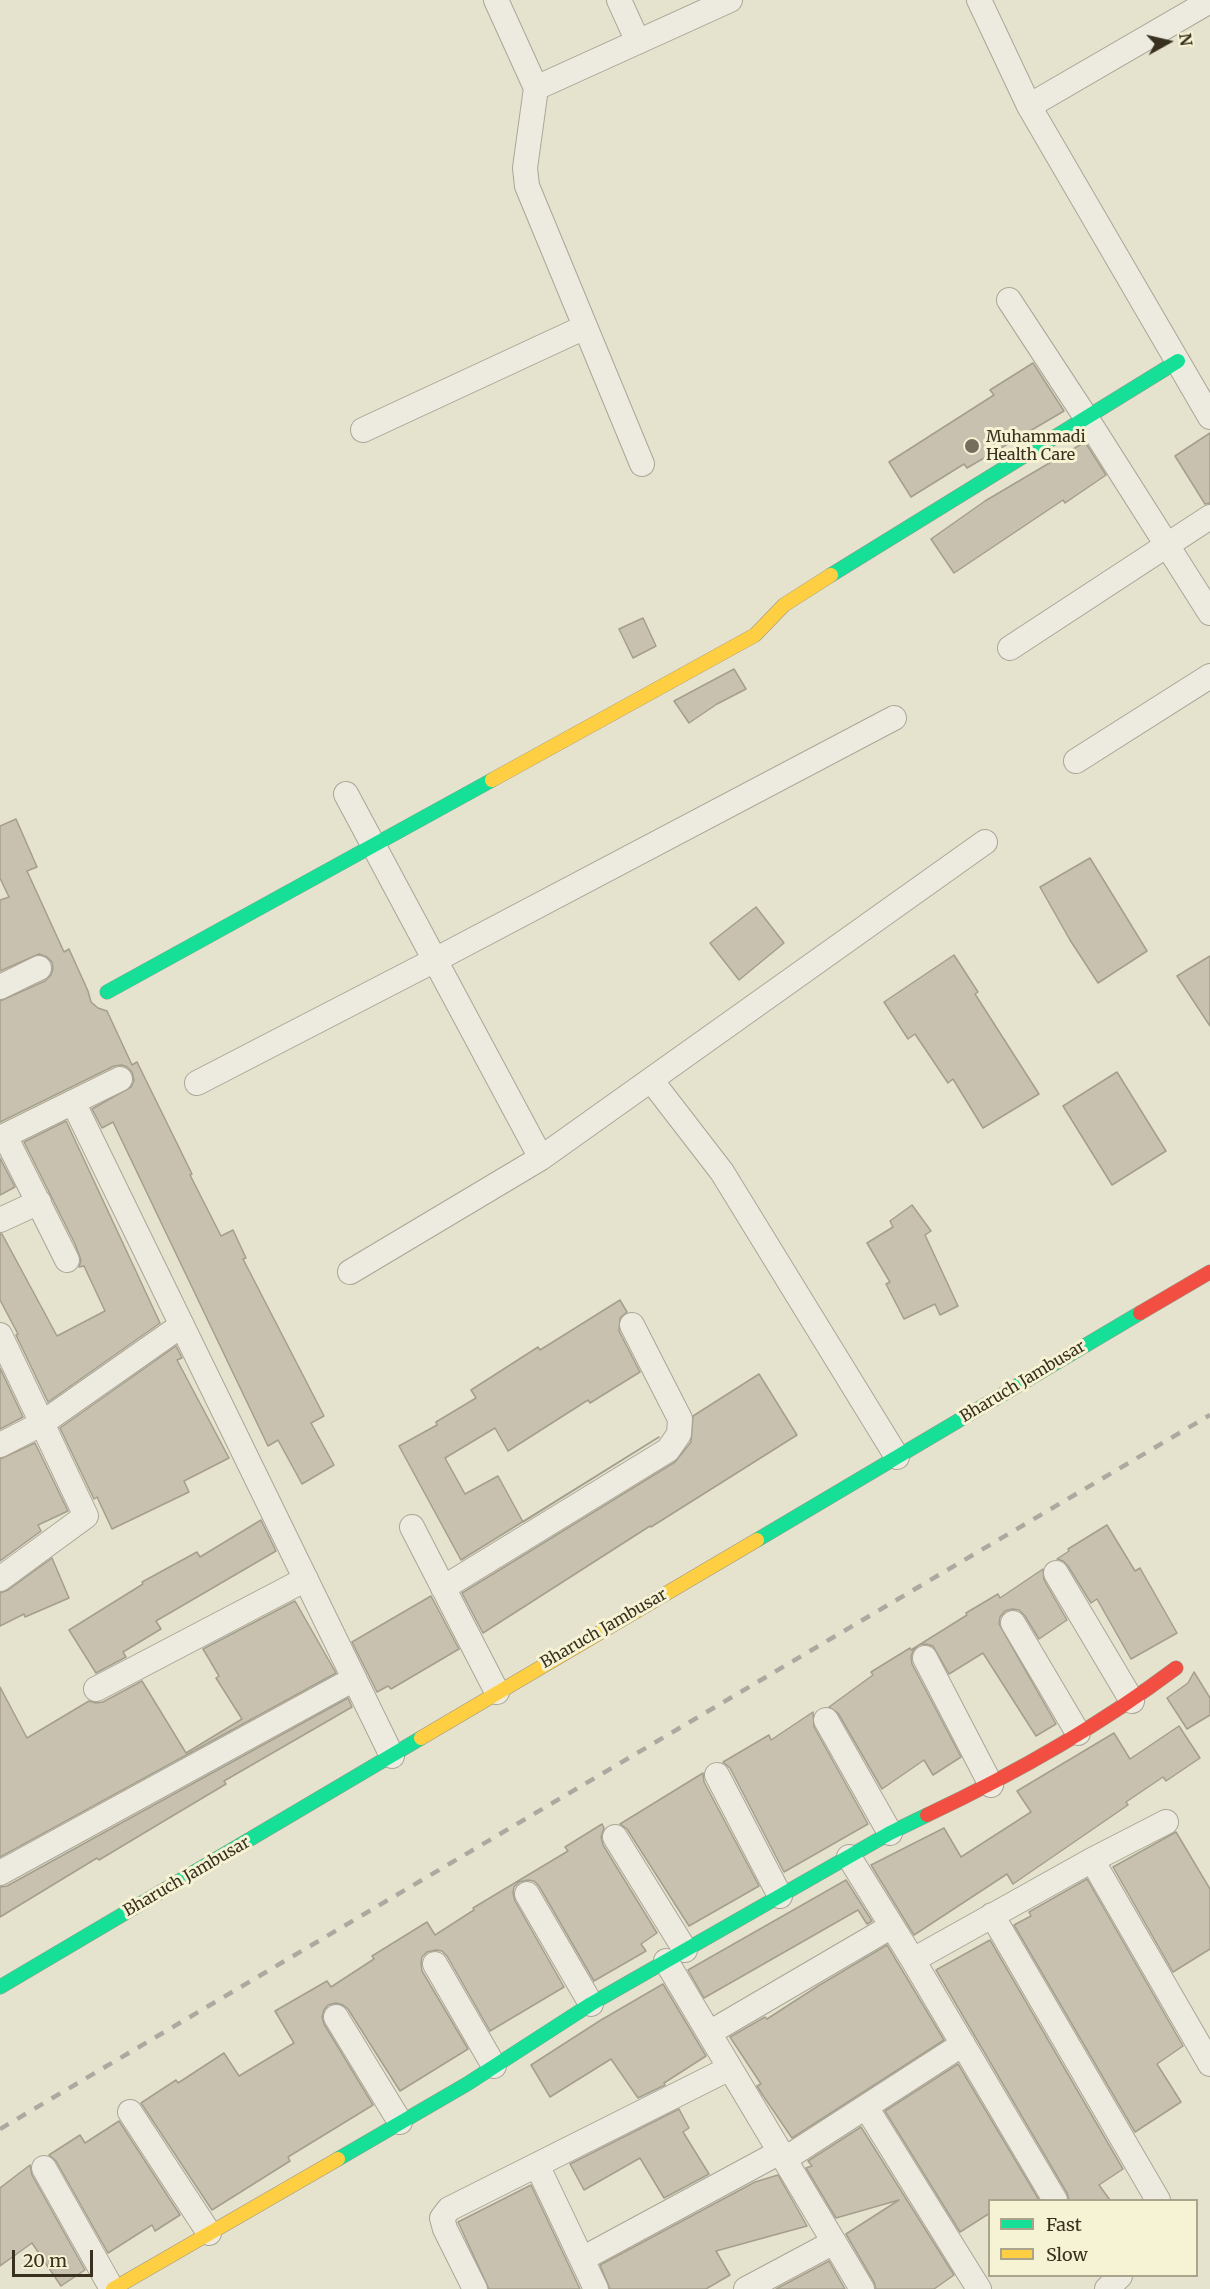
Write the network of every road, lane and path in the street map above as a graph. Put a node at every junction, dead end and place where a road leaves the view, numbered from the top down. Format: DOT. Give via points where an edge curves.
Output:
graph roads {
  1 [pos="496,0"];
  2 [pos="619,0"];
  3 [pos="730,0"];
  4 [pos="979,0"];
  5 [pos="1210,1"];
  6 [pos="638,42"];
  7 [pos="536,88"];
  8 [pos="1029,106"];
  9 [pos="1009,300"];
  10 [pos="585,327"];
  11 [pos="1178,361"];
  12 [pos="1210,417"];
  13 [pos="1087,419"];
  14 [pos="363,430"];
  15 [pos="642,464"];
  16 [pos="1210,517"];
  17 [pos="1167,545"];
  18 [pos="1210,613"];
  19 [pos="1010,648"];
  20 [pos="1210,676"];
  21 [pos="894,718"];
  22 [pos="1076,761"];
  23 [pos="346,794"];
  24 [pos="985,842"];
  25 [pos="374,845"];
  26 [pos="435,960"];
  27 [pos="39,968"];
  28 [pos="0,987"];
  29 [pos="106,992"];
  30 [pos="120,1079"];
  31 [pos="651,1080"];
  32 [pos="197,1083"];
  33 [pos="73,1102"];
  34 [pos="3,1137"];
  35 [pos="541,1158"];
  36 [pos="39,1202"];
  37 [pos="0,1220"];
  38 [pos="67,1260"];
  39 [pos="350,1272"];
  40 [pos="1210,1272"];
  41 [pos="182,1324"];
  42 [pos="632,1325"];
  43 [pos="0,1335"];
  44 [pos="41,1424"];
  45 [pos="0,1445"];
  46 [pos="897,1457"];
  47 [pos="412,1527"];
  48 [pos="1056,1573"];
  49 [pos="0,1579"];
  50 [pos="306,1579"];
  51 [pos="443,1588"];
  52 [pos="1013,1623"];
  53 [pos="925,1658"];
  54 [pos="1176,1668"];
  55 [pos="354,1679"];
  56 [pos="96,1689"];
  57 [pos="496,1692"];
  58 [pos="1132,1701"];
  59 [pos="826,1720"];
  60 [pos="1078,1733"];
  61 [pos="392,1756"];
  62 [pos="717,1775"];
  63 [pos="991,1785"];
  64 [pos="1166,1822"];
  65 [pos="890,1833"];
  66 [pos="615,1837"];
  67 [pos="849,1857"];
  68 [pos="1092,1860"];
  69 [pos="0,1874"];
  70 [pos="527,1894"];
  71 [pos="780,1896"];
  72 [pos="992,1915"];
  73 [pos="892,1926"];
  74 [pos="676,1956"];
  75 [pos="913,1960"];
  76 [pos="435,1964"];
  77 [pos="0,1987"];
  78 [pos="591,2004"];
  79 [pos="336,2017"];
  80 [pos="709,2033"];
  81 [pos="963,2044"];
  82 [pos="1210,2064"];
  83 [pos="494,2066"];
  84 [pos="730,2068"];
  85 [pos="866,2107"];
  86 [pos="130,2112"];
  87 [pos="400,2122"];
  88 [pos="782,2156"];
  89 [pos="537,2165"];
  90 [pos="44,2168"];
  91 [pos="1054,2199"];
  92 [pos="1157,2199"];
  93 [pos="210,2233"];
  94 [pos="834,2242"];
  95 [pos="582,2259"];
  96 [pos="1119,2277"];
  97 [pos="113,2289"];
  98 [pos="475,2289"];
  99 [pos="596,2289"];
  100 [pos="746,2289"];
  101 [pos="862,2289"];
  102 [pos="979,2289"];
  103 [pos="1107,2289"];
  1 -- 7 [label="street"];
  2 -- 6 [label="street"];
  3 -- 6 [label="street"];
  4 -- 8 [label="street"];
  5 -- 8 [label="street"];
  6 -- 7 [label="street"];
  7 -- 10 [label="street" via="525,168 527,186"];
  8 -- 11 [label="street"];
  9 -- 13 [label="street"];
  10 -- 14 [label="street"];
  10 -- 15 [label="street"];
  11 -- 12 [label="street"];
  11 -- 13 [label="main road"];
  13 -- 17 [label="street"];
  13 -- 25 [label="main road" via="784,604 755,636"];
  16 -- 17 [label="street"];
  17 -- 18 [label="street"];
  17 -- 19 [label="street"];
  20 -- 22 [label="street"];
  21 -- 26 [label="street"];
  23 -- 25 [label="street"];
  24 -- 31 [label="street"];
  25 -- 26 [label="street"];
  25 -- 29 [label="main road"];
  26 -- 32 [label="street"];
  26 -- 35 [label="street"];
  27 -- 28 [label="street"];
  30 -- 33 [label="street"];
  31 -- 35 [label="street"];
  31 -- 46 [label="street" via="722,1172"];
  33 -- 34 [label="street"];
  33 -- 41 [label="street"];
  34 -- 36 [label="street"];
  35 -- 39 [label="street"];
  36 -- 37 [label="street"];
  36 -- 38 [label="street"];
  40 -- 46 [label="main road, Bharuch Jambusar"];
  41 -- 44 [label="street"];
  41 -- 50 [label="street"];
  42 -- 51 [label="street" via="680,1419 679,1434 668,1450"];
  43 -- 44 [label="street"];
  44 -- 45 [label="street"];
  44 -- 49 [label="street" via="86,1516"];
  46 -- 57 [label="main road, Bharuch Jambusar"];
  47 -- 51 [label="street"];
  48 -- 58 [label="street"];
  50 -- 55 [label="street"];
  50 -- 56 [label="street"];
  51 -- 57 [label="street"];
  52 -- 60 [label="street"];
  53 -- 63 [label="street"];
  54 -- 58 [label="main road"];
  55 -- 61 [label="street"];
  55 -- 69 [label="street"];
  57 -- 61 [label="main road, Bharuch Jambusar"];
  58 -- 60 [label="main road"];
  59 -- 65 [label="street"];
  60 -- 63 [label="main road"];
  61 -- 77 [label="main road, Bharuch Jambusar"];
  62 -- 71 [label="street"];
  63 -- 65 [label="main road"];
  64 -- 68 [label="street"];
  65 -- 67 [label="main road"];
  66 -- 74 [label="street"];
  67 -- 71 [label="main road"];
  67 -- 73 [label="street"];
  68 -- 72 [label="street"];
  68 -- 82 [label="street"];
  70 -- 78 [label="street"];
  71 -- 74 [label="main road"];
  72 -- 75 [label="street"];
  72 -- 92 [label="street"];
  73 -- 75 [label="street"];
  73 -- 80 [label="street"];
  74 -- 78 [label="main road"];
  74 -- 80 [label="street"];
  75 -- 81 [label="street"];
  76 -- 83 [label="street"];
  78 -- 83 [label="main road"];
  79 -- 87 [label="street"];
  80 -- 84 [label="street"];
  81 -- 85 [label="street"];
  81 -- 91 [label="street"];
  83 -- 87 [label="main road"];
  84 -- 88 [label="street"];
  84 -- 89 [label="street"];
  85 -- 88 [label="street"];
  85 -- 102 [label="street"];
  86 -- 93 [label="street"];
  87 -- 93 [label="main road"];
  88 -- 94 [label="street"];
  88 -- 95 [label="street"];
  89 -- 95 [label="street"];
  89 -- 98 [label="street" via="449,2209 441,2218"];
  90 -- 97 [label="street"];
  93 -- 97 [label="main road"];
  94 -- 100 [label="street"];
  94 -- 101 [label="street"];
  95 -- 99 [label="street"];
  96 -- 103 [label="street"];
}
